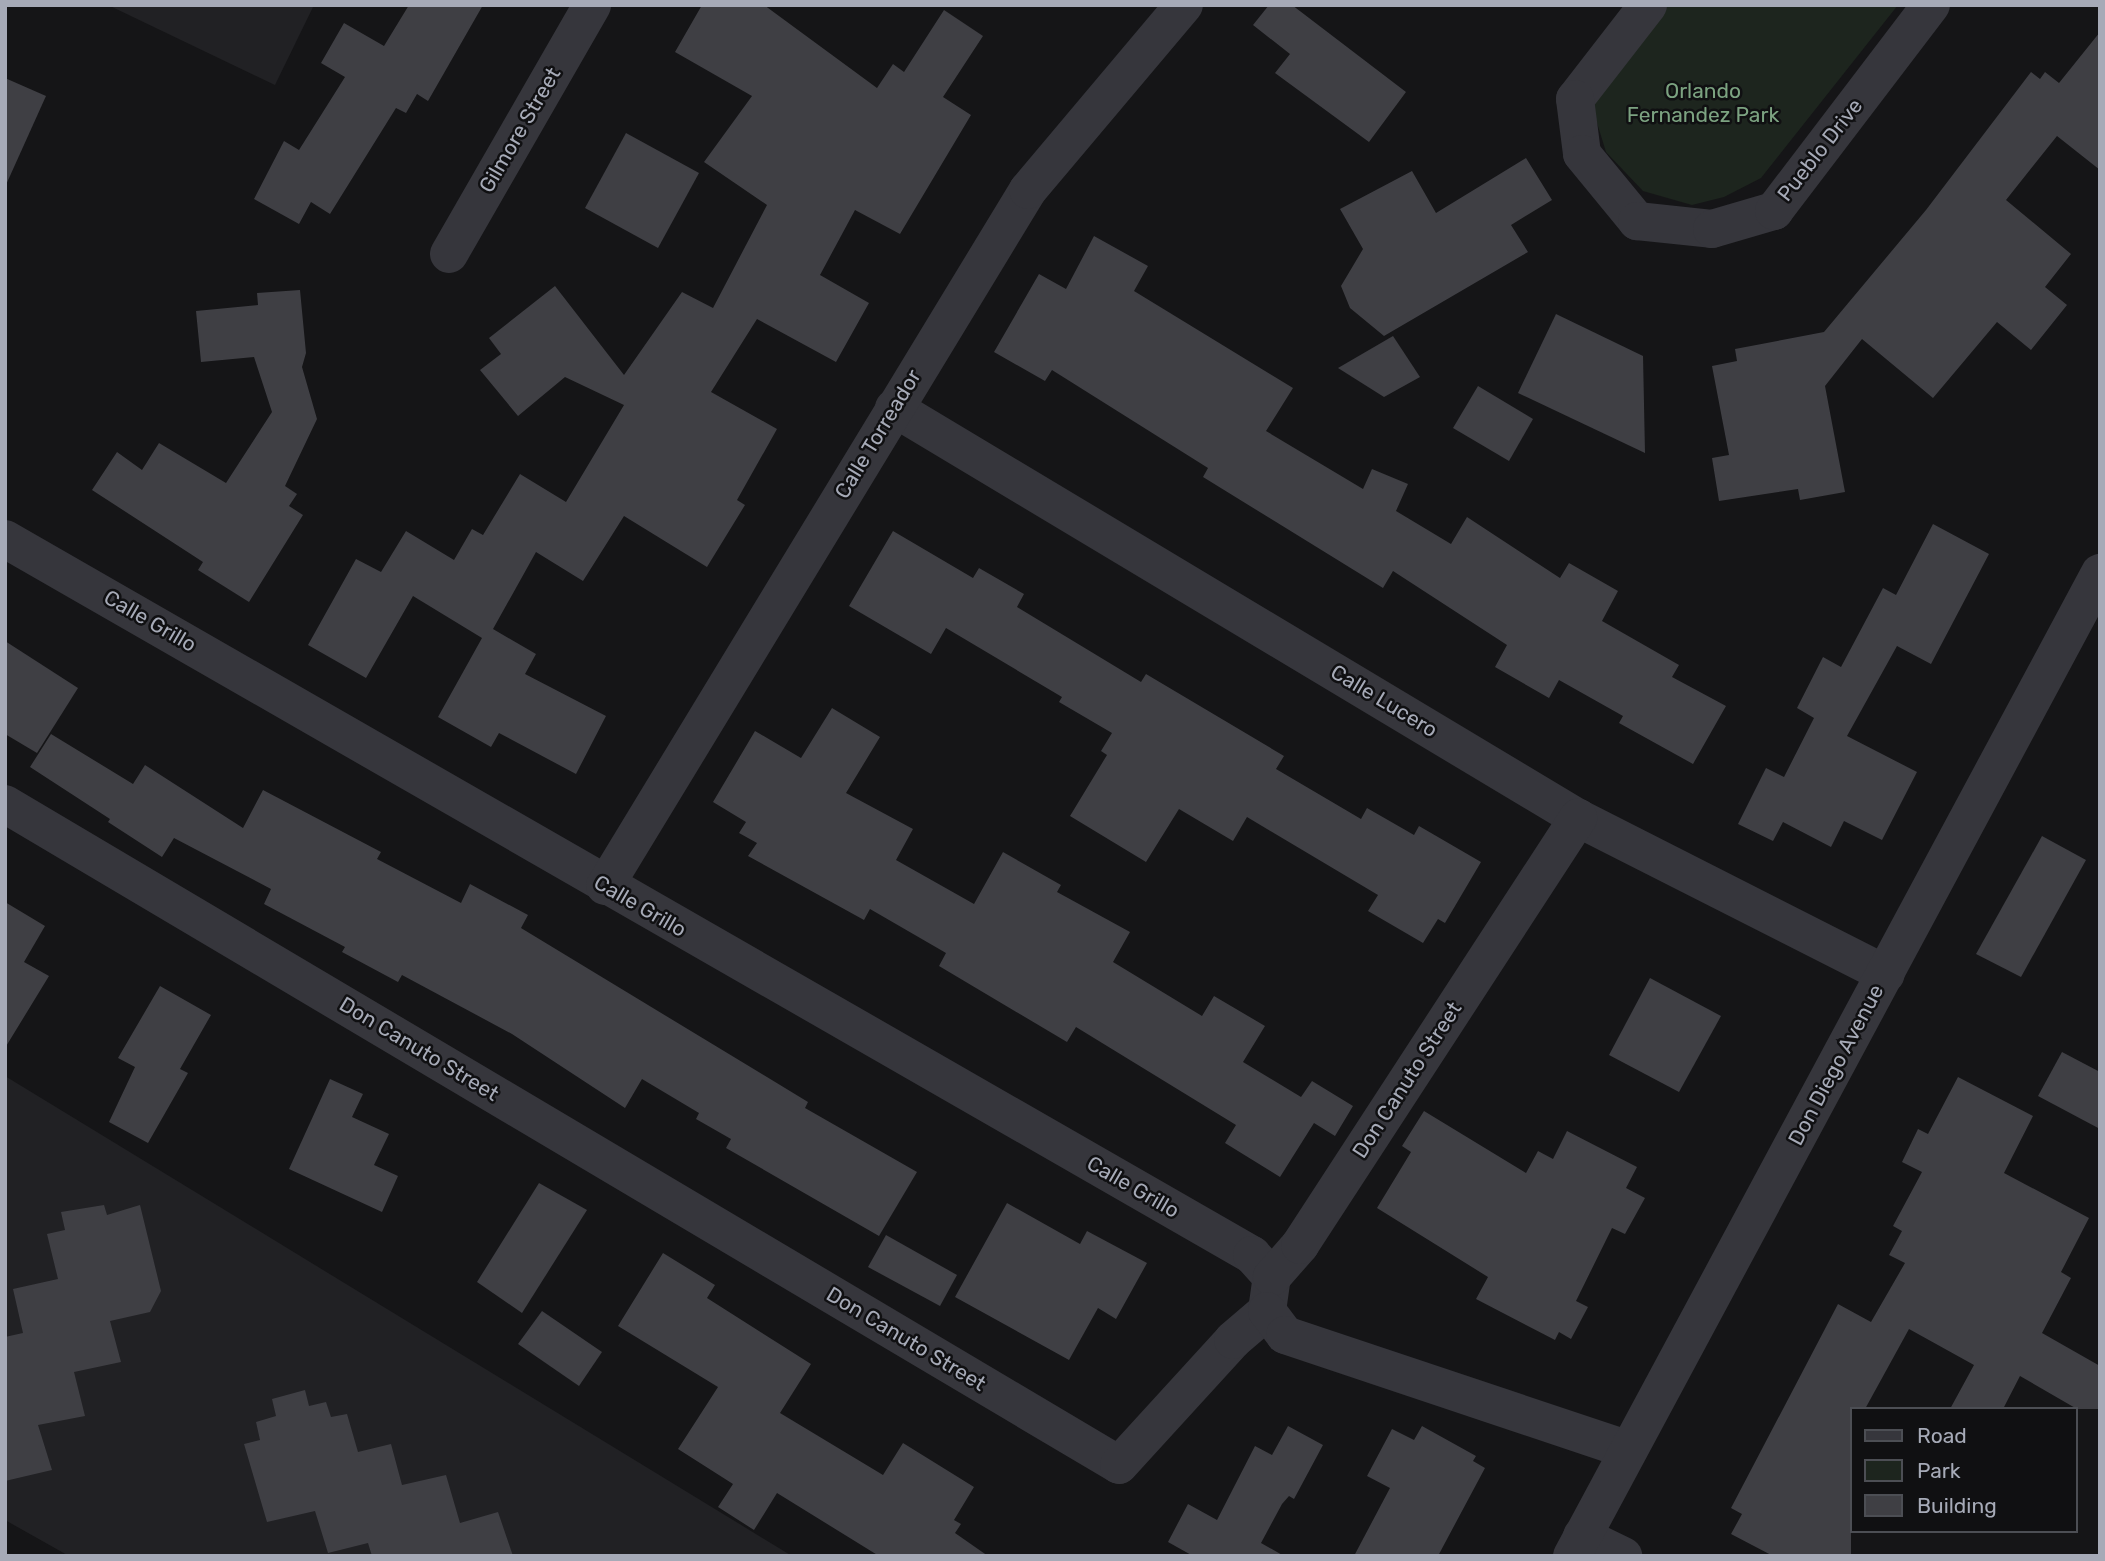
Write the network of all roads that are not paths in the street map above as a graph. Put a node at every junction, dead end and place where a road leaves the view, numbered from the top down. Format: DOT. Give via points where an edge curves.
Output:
graph roads {
  1 [pos="592,5"];
  2 [pos="1184,5"];
  3 [pos="1648,5"];
  4 [pos="1931,5"];
  5 [pos="449,254"];
  6 [pos="894,408"];
  7 [pos="5,539"];
  8 [pos="2100,573"];
  9 [pos="5,804"];
  10 [pos="1578,817"];
  11 [pos="605,886"];
  12 [pos="1885,974"];
  13 [pos="1269,1294"];
  14 [pos="1628,1450"];
  15 [pos="1577,1546"];
  16 [pos="1623,1556"];
  1 -- 5 [label="street, Gilmore Street"];
  2 -- 6 [label="street, Calle Torreador" via="1028,190"];
  3 -- 4 [label="street, Pueblo Drive" via="1575,99 1582,154 1637,221 1712,229 1774,211"];
  6 -- 10 [label="street, Calle Lucero"];
  6 -- 11 [label="street, Calle Torreador"];
  7 -- 11 [label="street, Calle Grillo"];
  8 -- 12 [label="street, Don Diego Avenue"];
  9 -- 13 [label="street, Don Canuto Street" via="1119,1465"];
  10 -- 12 [label="street, Calle Lucero"];
  10 -- 13 [label="street, Don Canuto Street"];
  11 -- 13 [label="street, Calle Grillo" via="1252,1255"];
  12 -- 14 [label="street, Don Diego Avenue"];
  13 -- 14 [label="street, Calle Grillo" via="1285,1335"];
  14 -- 15 [label="street, Don Diego Avenue"];
  15 -- 16 [label="street"];
}
